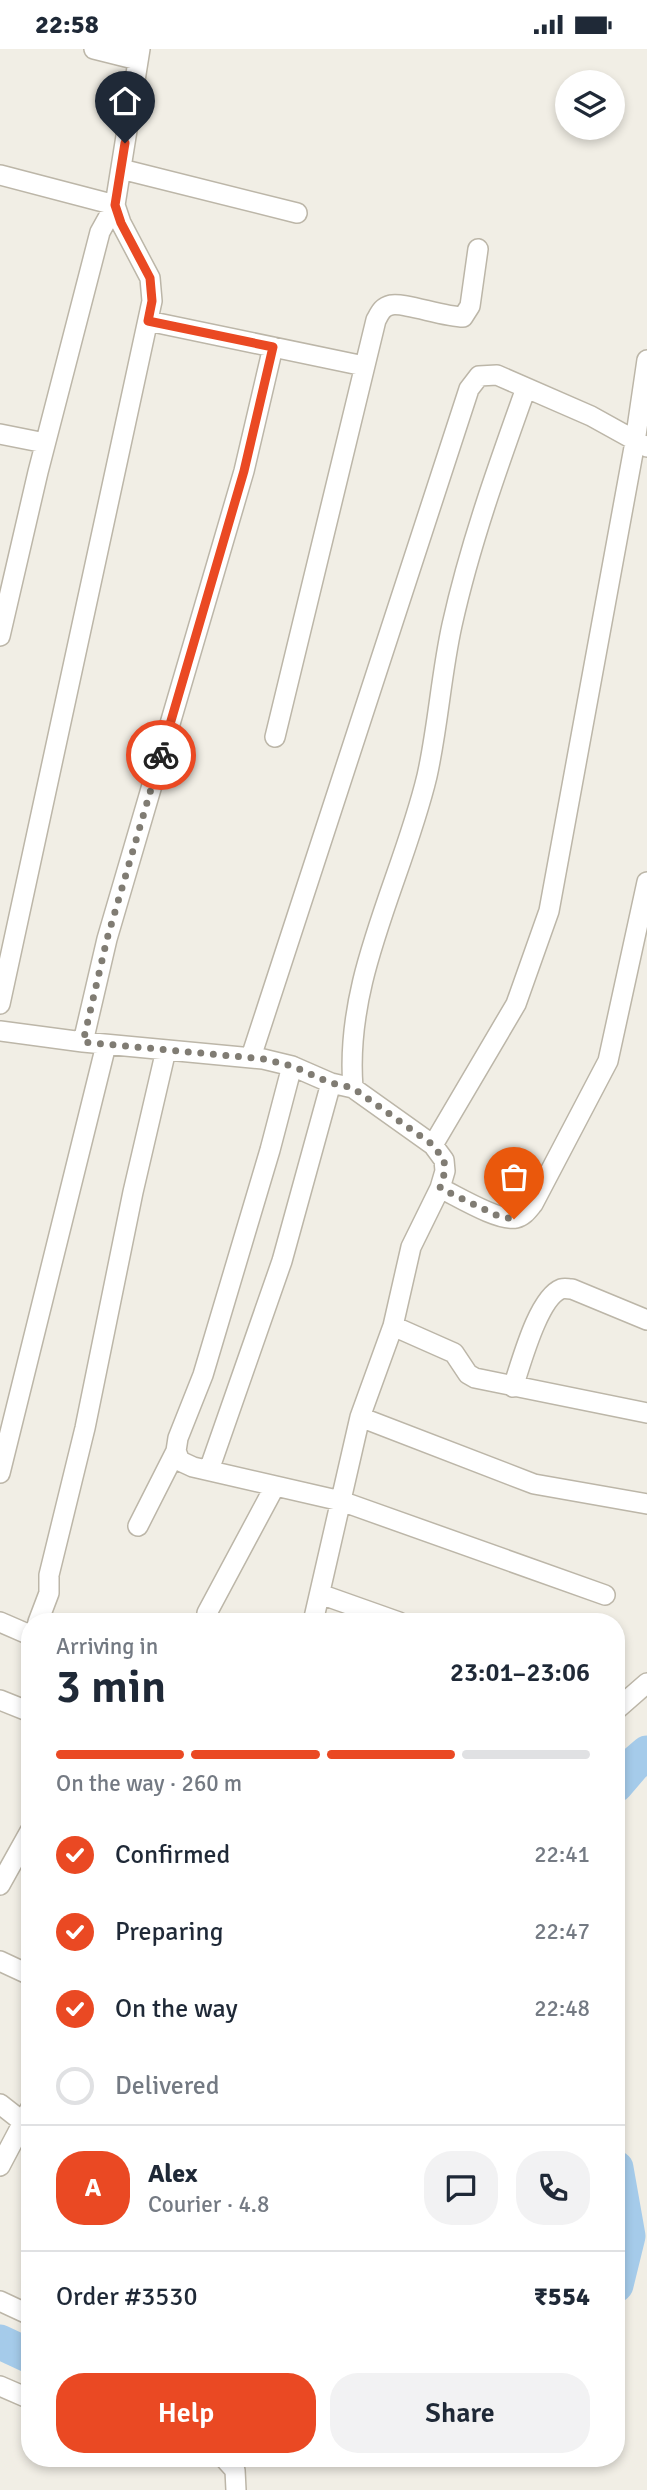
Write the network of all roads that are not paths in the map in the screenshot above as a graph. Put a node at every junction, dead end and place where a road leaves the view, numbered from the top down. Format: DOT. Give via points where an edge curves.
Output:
graph roads {
  1 [pos="94,49"];
  2 [pos="139,55"];
  3 [pos="121,169"];
  4 [pos="0,175"];
  5 [pos="115,205"];
  6 [pos="297,213"];
  7 [pos="478,250"];
  8 [pos="148,321"];
  9 [pos="273,347"];
  10 [pos="647,360"];
  11 [pos="364,366"];
  12 [pos="526,388"];
  13 [pos="0,434"];
  14 [pos="46,443"];
  15 [pos="641,445"];
  16 [pos="0,636"];
  17 [pos="275,737"];
  18 [pos="647,882"];
  19 [pos="0,1003"];
  20 [pos="0,1031"];
  21 [pos="83,1042"];
  22 [pos="106,1045"];
  23 [pos="166,1050"];
  24 [pos="251,1057"];
  25 [pos="292,1066"];
  26 [pos="331,1083"];
  27 [pos="353,1088"];
  28 [pos="433,1145"];
  29 [pos="440,1188"];
  30 [pos="647,1320"];
  31 [pos="393,1327"];
  32 [pos="513,1387"];
  33 [pos="647,1413"];
  34 [pos="360,1417"];
  35 [pos="176,1451"];
  36 [pos="209,1470"];
  37 [pos="0,1473"];
  38 [pos="275,1486"];
  39 [pos="341,1501"];
  40 [pos="647,1504"];
  41 [pos="138,1526"];
  42 [pos="320,1594"];
  43 [pos="606,1595"];
  44 [pos="41,1613"];
  45 [pos="207,1613"];
  46 [pos="315,1613"];
  47 [pos="374,1613"];
  48 [pos="0,1622"];
  49 [pos="21,1631"];
  50 [pos="647,1683"];
  51 [pos="0,1700"];
  52 [pos="625,1702"];
  53 [pos="21,1708"];
  54 [pos="21,1847"];
  55 [pos="0,1885"];
  56 [pos="0,1961"];
  57 [pos="21,1971"];
  58 [pos="0,2104"];
  59 [pos="21,2113"];
  60 [pos="21,2125"];
  61 [pos="0,2166"];
  62 [pos="0,2301"];
  63 [pos="21,2311"];
  64 [pos="0,2386"];
  65 [pos="21,2395"];
  66 [pos="232,2467"];
  67 [pos="236,2490"];
  1 -- 2 [label="street"];
  2 -- 3 [label="street"];
  3 -- 5 [label="street"];
  3 -- 6 [label="street"];
  4 -- 5 [label="street"];
  5 -- 8 [label="street" via="150,278"];
  5 -- 14 [label="street" via="100,232"];
  7 -- 11 [label="street" via="470,306 463,317 393,304 382,309"];
  8 -- 9 [label="street"];
  8 -- 19 [label="street"];
  9 -- 11 [label="street"];
  9 -- 21 [label="street" via="244,471 107,939"];
  10 -- 15 [label="street"];
  11 -- 17 [label="street"];
  12 -- 15 [label="street" via="591,416"];
  12 -- 24 [label="street" via="497,375 479,376 469,390"];
  12 -- 27 [label="street" via="486,499 452,625 426,777 359,992 351,1057"];
  13 -- 14 [label="street"];
  14 -- 16 [label="street"];
  15 -- 28 [label="street" via="549,911 516,1004"];
  18 -- 29 [label="street" via="608,1061 533,1204 525,1215 514,1219"];
  20 -- 21 [label="street"];
  21 -- 22 [label="street"];
  22 -- 23 [label="street"];
  22 -- 37 [label="street"];
  23 -- 24 [label="street"];
  23 -- 44 [label="street"];
  24 -- 25 [label="street"];
  25 -- 26 [label="street"];
  25 -- 35 [label="street" via="207,1362"];
  26 -- 27 [label="street"];
  26 -- 36 [label="street" via="282,1261"];
  27 -- 28 [label="street"];
  28 -- 29 [label="street" via="444,1160"];
  29 -- 31 [label="street" via="411,1247"];
  30 -- 32 [label="street" via="572,1289 561,1289 540,1314"];
  31 -- 32 [label="street" via="454,1353 475,1378"];
  31 -- 34 [label="street"];
  32 -- 33 [label="street"];
  34 -- 39 [label="street"];
  34 -- 40 [label="street" via="534,1484"];
  35 -- 36 [label="street" via="180,1461"];
  35 -- 41 [label="street"];
  36 -- 38 [label="street"];
  38 -- 39 [label="street"];
  38 -- 45 [label="street"];
  39 -- 42 [label="street"];
  39 -- 43 [label="street"];
  42 -- 46 [label="street"];
  42 -- 47 [label="street"];
  48 -- 49 [label="street"];
  50 -- 52 [label="street"];
  51 -- 53 [label="street"];
  54 -- 55 [label="street"];
  56 -- 57 [label="street"];
  58 -- 59 [label="street"];
  60 -- 61 [label="street"];
  62 -- 63 [label="street"];
  64 -- 65 [label="street"];
  66 -- 67 [label="street"];
}
